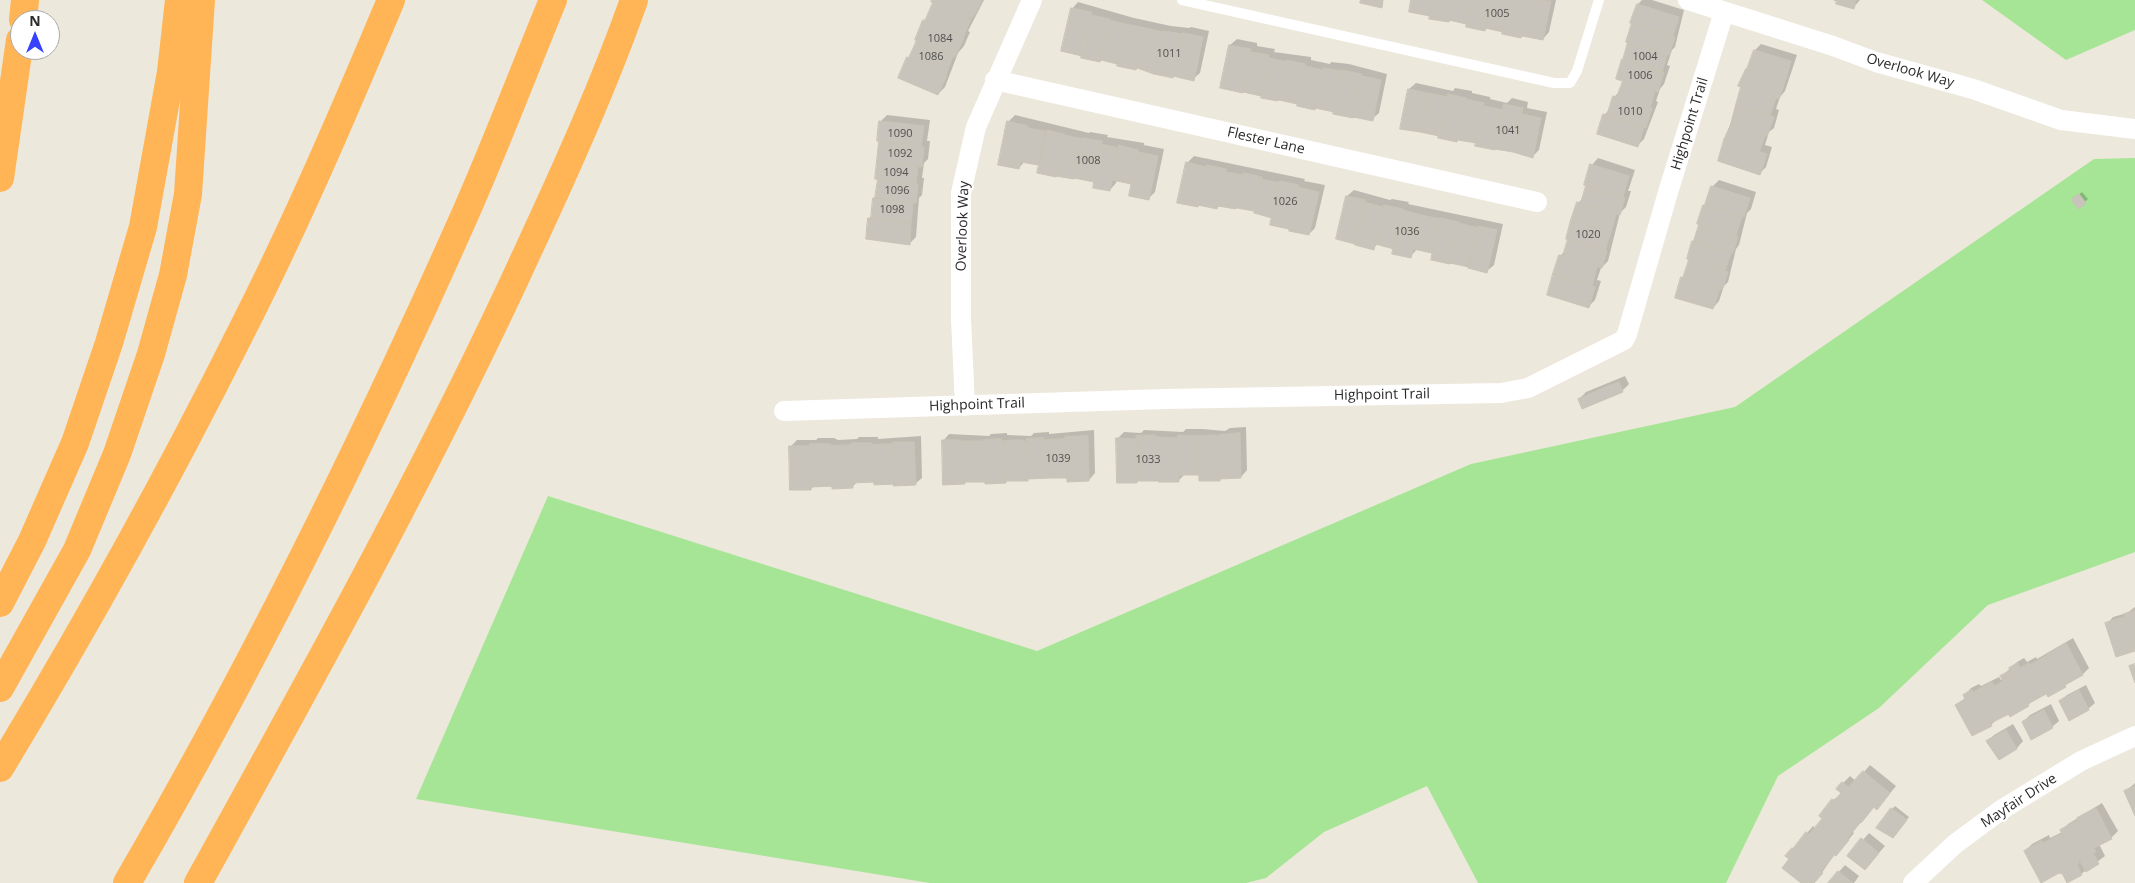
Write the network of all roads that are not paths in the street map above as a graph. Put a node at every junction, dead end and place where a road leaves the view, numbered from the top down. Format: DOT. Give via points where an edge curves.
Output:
graph roads {
  1 [pos="179,0"];
  2 [pos="200,0"];
  3 [pos="391,0"];
  4 [pos="553,0"];
  5 [pos="634,0"];
  6 [pos="1032,0"];
  7 [pos="1182,0"];
  8 [pos="1599,0"];
  9 [pos="1688,0"];
  10 [pos="1724,12"];
  11 [pos="17,60"];
  12 [pos="995,80"];
  13 [pos="2135,129"];
  14 [pos="0,178"];
  15 [pos="1537,202"];
  16 [pos="965,406"];
  17 [pos="784,411"];
  18 [pos="0,603"];
  19 [pos="0,688"];
  20 [pos="2135,736"];
  21 [pos="0,768"];
  22 [pos="127,883"];
  23 [pos="198,883"];
  24 [pos="1913,883"];
  1 -- 18 [label="highway" via="171,72 143,227 114,325 75,443 32,541"];
  2 -- 19 [label="highway" via="188,194 173,275 151,354 118,454 77,550"];
  3 -- 21 [label="highway" via="324,158 242,331 92,610"];
  4 -- 22 [label="highway" via="464,217 375,411 232,697"];
  5 -- 23 [label="highway" via="561,180 485,346 400,512"];
  6 -- 12 [label="street, Overlook Way"];
  7 -- 8 [label="lane" via="1545,81 1570,83 1577,71"];
  9 -- 10 [label="street, Overlook Way"];
  10 -- 13 [label="street, Overlook Way" via="1876,62 1973,89 2061,120"];
  10 -- 16 [label="street, Highpoint Trail" via="1627,334 1624,340 1609,348 1528,388 1509,392"];
  11 -- 14 [label="highway"];
  12 -- 15 [label="street, Flester Lane"];
  12 -- 16 [label="street, Overlook Way" via="976,127 961,192"];
  16 -- 17 [label="street, Highpoint Trail"];
  20 -- 24 [label="street, Mayfair Drive" via="2081,761 2001,810 1955,844"];
}
